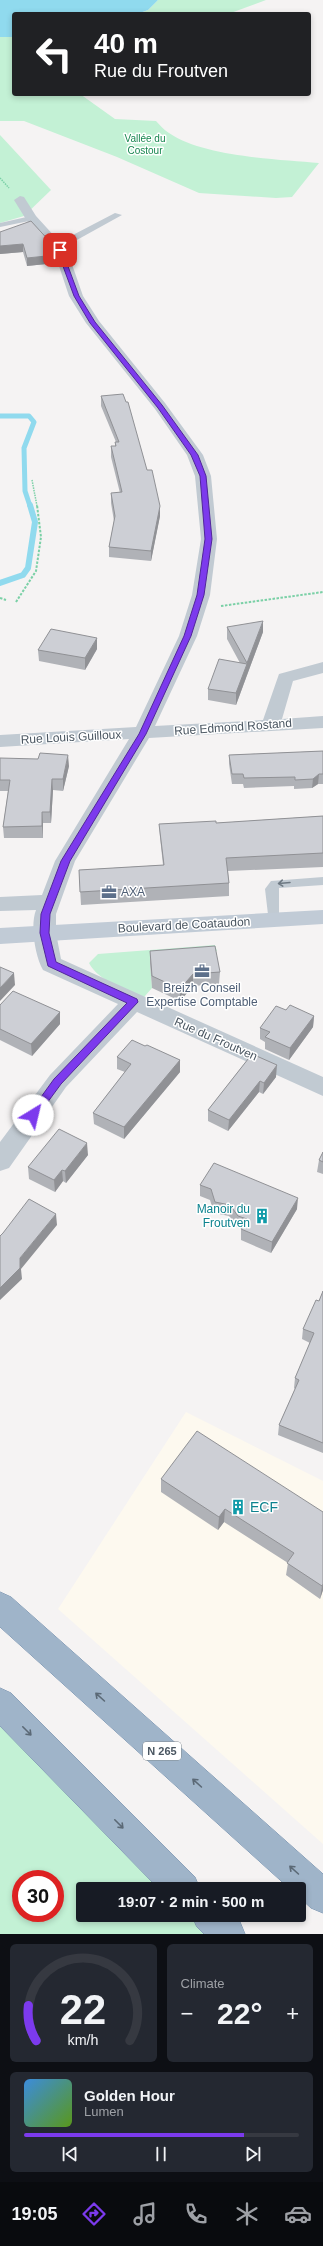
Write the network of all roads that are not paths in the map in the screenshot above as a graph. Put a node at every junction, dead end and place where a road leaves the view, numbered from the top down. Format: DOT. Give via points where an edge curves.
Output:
graph roads {
  1 [pos="20,200"];
  2 [pos="118,215"];
  3 [pos="31,218"];
  4 [pos="0,225"];
  5 [pos="60,250"];
  6 [pos="323,667"];
  7 [pos="323,722"];
  8 [pos="271,723"];
  9 [pos="142,734"];
  10 [pos="0,741"];
  11 [pos="323,881"];
  12 [pos="50,902"];
  13 [pos="0,904"];
  14 [pos="323,917"];
  15 [pos="273,920"];
  16 [pos="0,933"];
  17 [pos="44,933"];
  18 [pos="0,936"];
  19 [pos="133,1002"];
  20 [pos="323,1087"];
  21 [pos="0,1161"];
  22 [pos="0,1607"];
  23 [pos="0,1704"];
  24 [pos="176,1882"];
  25 [pos="323,1896"];
  26 [pos="216,1922"];
  27 [pos="228,1934"];
  1 -- 3 [label="street"];
  2 -- 5 [label="lane" via="72,239"];
  3 -- 4 [label="lane"];
  3 -- 5 [label="street"];
  5 -- 9 [label="street" via="76,296 93,323 160,406 195,455 203,476 209,539 197,609 188,636"];
  6 -- 8 [label="street" via="285,678"];
  7 -- 8 [label="street, Rue Edmond Rostand"];
  8 -- 9 [label="street, Rue Edmond Rostand"];
  9 -- 10 [label="street, Rue Louis Guilloux"];
  9 -- 12 [label="street" via="65,861"];
  11 -- 15 [label="lane, one-way" via="275,884 271,889"];
  12 -- 13 [label="street"];
  12 -- 17 [label="street" via="45,914"];
  14 -- 15 [label="main road, Boulevard de Coataudon"];
  15 -- 17 [label="main road, Boulevard de Coataudon"];
  16 -- 17 [label="main road"];
  17 -- 18 [label="main road"];
  17 -- 19 [label="street, Rue du Froutven" via="51,964"];
  19 -- 20 [label="street, Rue du Froutven"];
  19 -- 21 [label="street" via="58,1081"];
  25 -- 22 [label="highway, N 265, one-way"];
  23 -- 24 [label="highway, one-way"];
  26 -- 27 [label="highway"];
}
